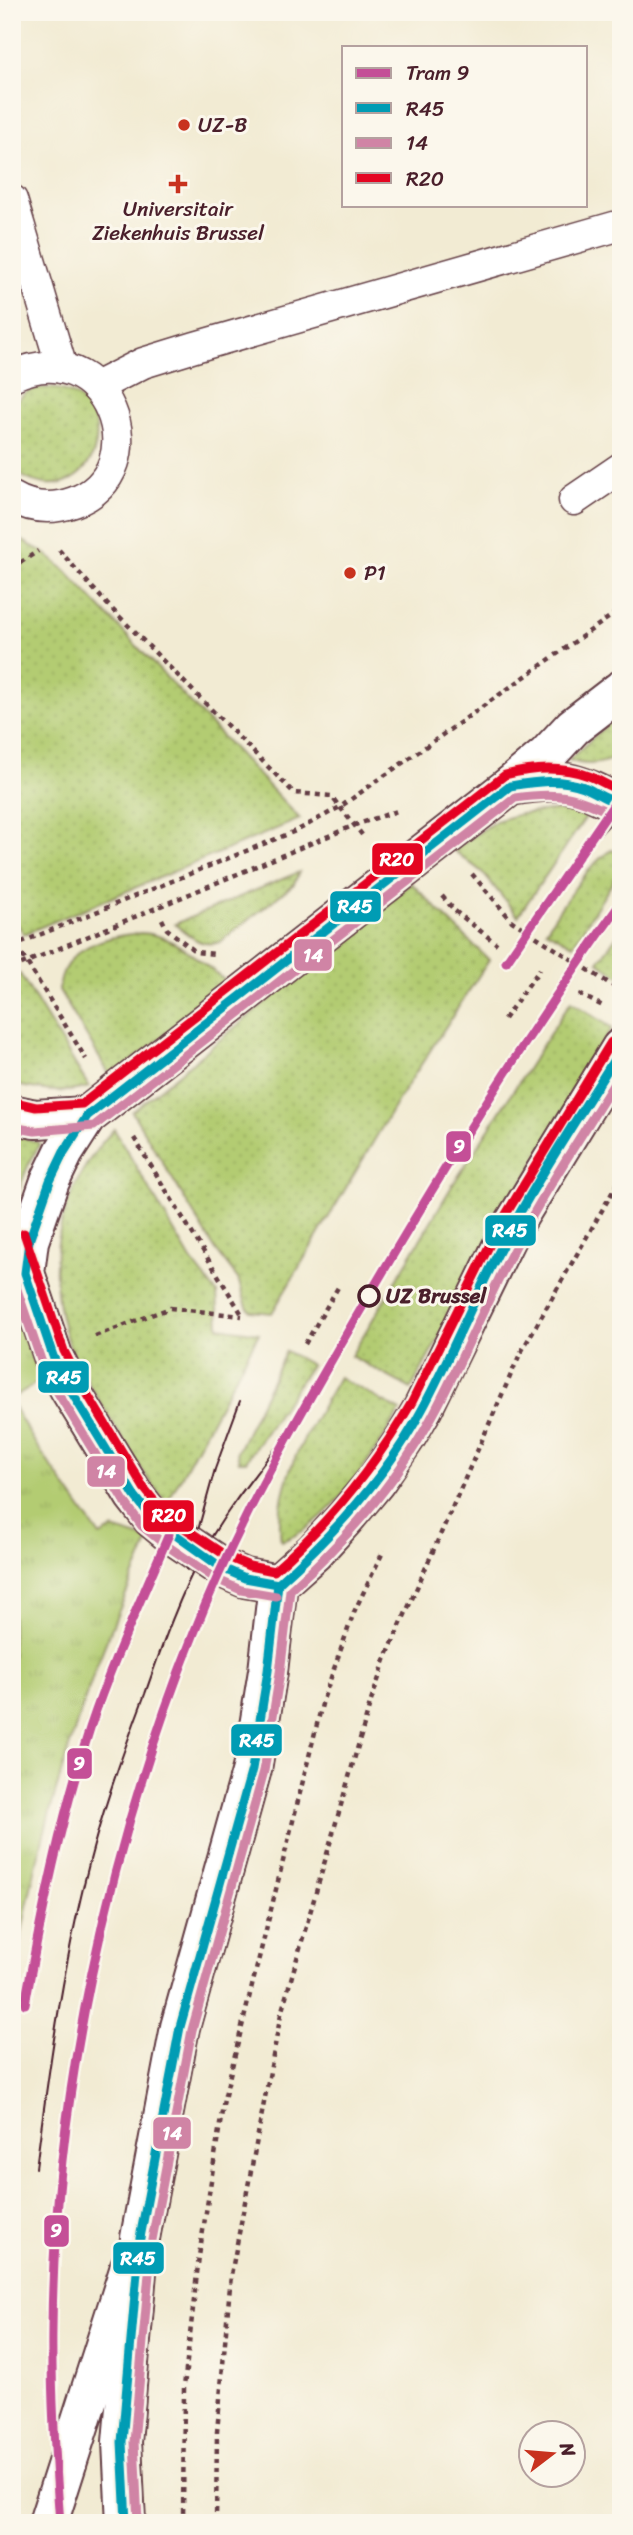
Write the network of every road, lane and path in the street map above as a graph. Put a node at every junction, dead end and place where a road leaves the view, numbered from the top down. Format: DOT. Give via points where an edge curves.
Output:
graph roads {
  1 [pos="12,200"];
  2 [pos="621,225"];
  3 [pos="62,368"];
  4 [pos="12,376"];
  5 [pos="96,387"];
  6 [pos="621,468"];
  7 [pos="12,498"];
  8 [pos="574,500"];
  9 [pos="53,543"];
  10 [pos="42,549"];
  11 [pos="12,568"];
  12 [pos="621,609"];
  13 [pos="621,690"];
  14 [pos="510,786"];
  15 [pos="620,803"];
  16 [pos="340,807"];
  17 [pos="355,825"];
  18 [pos="363,836"];
  19 [pos="437,843"];
  20 [pos="440,895"];
  21 [pos="162,919"];
  22 [pos="497,944"];
  23 [pos="12,946"];
  24 [pos="215,954"];
  25 [pos="12,968"];
  26 [pos="540,969"];
  27 [pos="621,991"];
  28 [pos="579,994"];
  29 [pos="604,1007"];
  30 [pos="504,1019"];
  31 [pos="621,1048"];
  32 [pos="12,1114"];
  33 [pos="88,1116"];
  34 [pos="621,1177"];
  35 [pos="12,1237"];
  36 [pos="25,1273"];
  37 [pos="340,1284"];
  38 [pos="243,1316"];
  39 [pos="88,1339"];
  40 [pos="305,1344"];
  41 [pos="388,1539"];
  42 [pos="278,1584"];
  43 [pos="140,2238"];
  44 [pos="48,2523"];
  45 [pos="126,2523"];
  46 [pos="183,2523"];
  47 [pos="216,2523"];
  1 -- 3 [label="lane"];
  2 -- 5 [label="lane" via="156,359"];
  3 -- 4 [label="lane" via="44,366"];
  3 -- 5 [label="lane"];
  5 -- 7 [label="lane" via="108,401 118,439 107,475 94,490 60,507 41,508"];
  6 -- 8 [label="lane"];
  9 -- 16 [label="path" via="294,793 331,796"];
  10 -- 11 [label="path"];
  12 -- 16 [label="path"];
  13 -- 14 [label="street"];
  14 -- 15 [label="street" via="543,780 571,782"];
  14 -- 19 [label="street"];
  16 -- 17 [label="path"];
  16 -- 23 [label="path" via="298,830"];
  17 -- 18 [label="path"];
  17 -- 19 [label="path" via="401,810"];
  17 -- 25 [label="path"];
  19 -- 27 [label="path" via="477,878 512,921"];
  19 -- 33 [label="street"];
  20 -- 22 [label="path"];
  21 -- 24 [label="path" via="167,929 196,952"];
  26 -- 30 [label="path"];
  28 -- 29 [label="path"];
  31 -- 42 [label="street" via="510,1230 406,1437 346,1517"];
  32 -- 33 [label="street" via="48,1119"];
  33 -- 36 [label="street" via="50,1181 29,1241"];
  34 -- 47 [label="path" via="520,1354 384,1660 370,1704 281,2014 231,2275 217,2432"];
  35 -- 36 [label="street"];
  36 -- 42 [label="street" via="53,1356 69,1388 152,1518 222,1567 245,1578"];
  37 -- 40 [label="path"];
  38 -- 39 [label="path" via="170,1308"];
  41 -- 46 [label="path" via="354,1612 323,1700 225,2099 199,2256 184,2387"];
  42 -- 43 [label="street" via="252,1769 180,2027"];
  43 -- 44 [label="street"];
  43 -- 45 [label="street" via="122,2442"];
}
